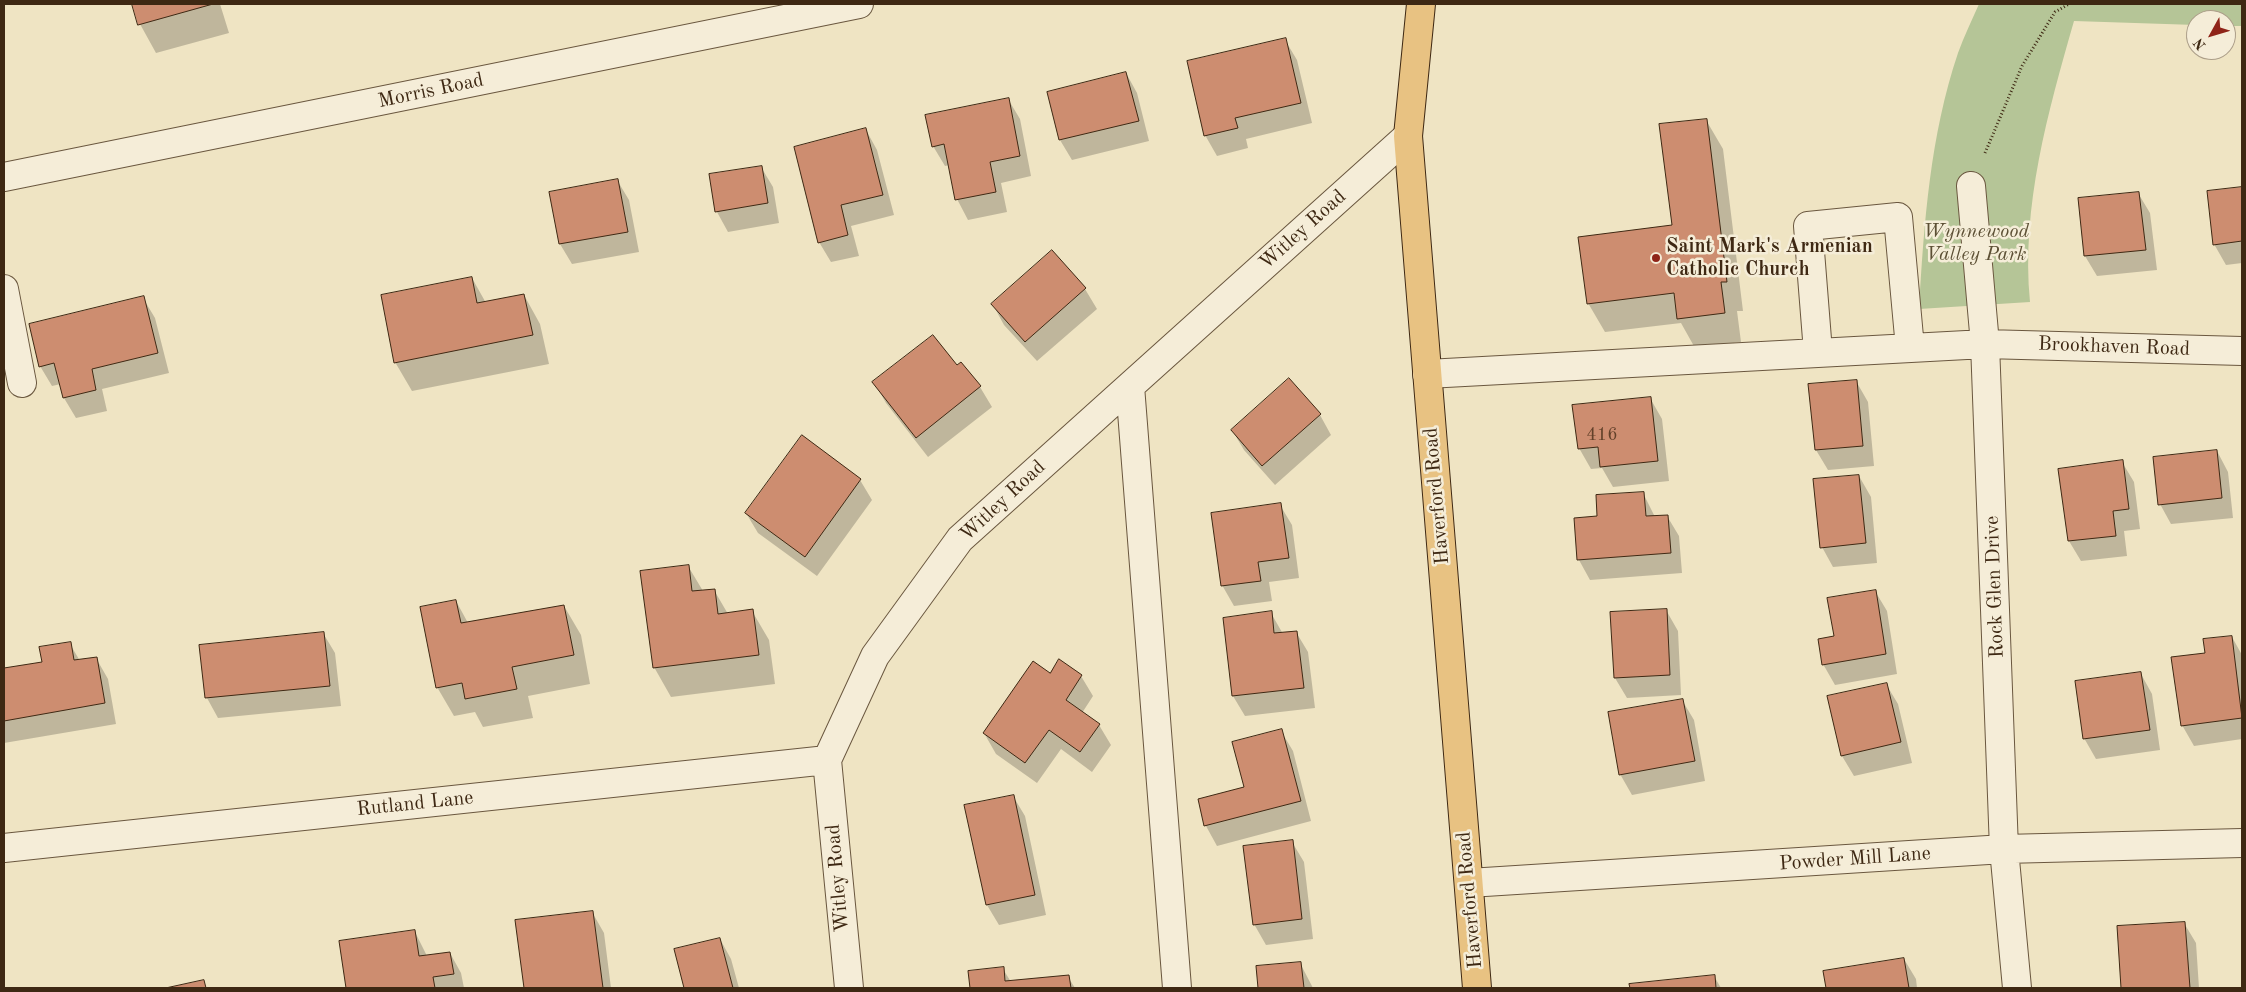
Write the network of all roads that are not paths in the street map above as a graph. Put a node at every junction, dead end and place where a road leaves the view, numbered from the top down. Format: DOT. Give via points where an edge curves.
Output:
graph roads {
  1 [pos="859,4"];
  2 [pos="1422,4"];
  3 [pos="1408,136"];
  4 [pos="4,177"];
  5 [pos="1972,186"];
  6 [pos="4,289"];
  7 [pos="1985,344"];
  8 [pos="1910,348"];
  9 [pos="2242,351"];
  10 [pos="1818,352"];
  11 [pos="1427,374"];
  12 [pos="22,384"];
  13 [pos="1130,386"];
  14 [pos="827,760"];
  15 [pos="2242,843"];
  16 [pos="4,848"];
  17 [pos="2004,850"];
  18 [pos="1469,883"];
  19 [pos="849,988"];
  20 [pos="1178,988"];
  21 [pos="1477,988"];
  22 [pos="2017,988"];
  1 -- 4 [label="street, Morris Road"];
  2 -- 3 [label="main road, Haverford Road"];
  3 -- 11 [label="main road, Haverford Road"];
  3 -- 13 [label="street, Witley Road"];
  5 -- 7 [label="street, Rock Glen Drive"];
  6 -- 12 [label="street"];
  7 -- 8 [label="street, Brookhaven Road"];
  7 -- 9 [label="street, Brookhaven Road"];
  7 -- 17 [label="street, Rock Glen Drive"];
  8 -- 10 [label="street, Brookhaven Road"];
  8 -- 10 [label="street" via="1898,217 1808,226"];
  10 -- 11 [label="street, Brookhaven Road"];
  11 -- 18 [label="main road, Haverford Road"];
  13 -- 14 [label="street, Witley Road" via="960,539 875,656"];
  13 -- 20 [label="street"];
  14 -- 16 [label="street, Rutland Lane"];
  14 -- 19 [label="street, Witley Road"];
  15 -- 17 [label="street, Powder Mill Lane"];
  17 -- 18 [label="street, Powder Mill Lane"];
  17 -- 22 [label="street, Rock Glen Drive"];
  18 -- 21 [label="main road, Haverford Road"];
}
